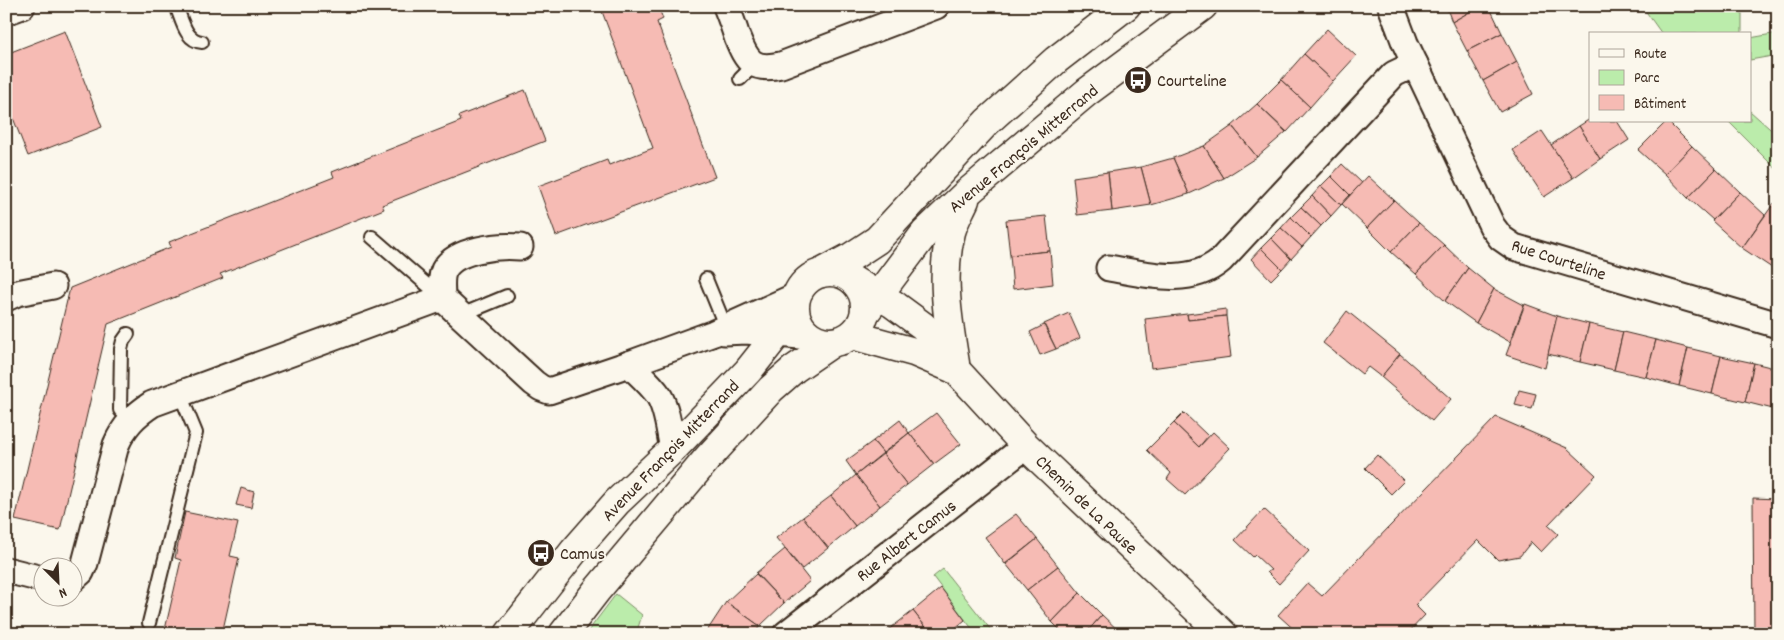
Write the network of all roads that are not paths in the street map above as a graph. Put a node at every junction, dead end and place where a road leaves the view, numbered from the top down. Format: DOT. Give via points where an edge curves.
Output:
graph roads {
  1 [pos="22,6"];
  2 [pos="176,6"];
  3 [pos="726,6"];
  4 [pos="936,6"];
  5 [pos="1126,6"];
  6 [pos="1203,6"];
  7 [pos="1392,6"];
  8 [pos="6,12"];
  9 [pos="202,42"];
  10 [pos="1415,64"];
  11 [pos="968,192"];
  12 [pos="372,237"];
  13 [pos="520,247"];
  14 [pos="1109,268"];
  15 [pos="821,273"];
  16 [pos="706,279"];
  17 [pos="53,286"];
  18 [pos="507,296"];
  19 [pos="6,298"];
  20 [pos="442,298"];
  21 [pos="790,314"];
  22 [pos="460,315"];
  23 [pos="847,325"];
  24 [pos="1778,325"];
  25 [pos="720,330"];
  26 [pos="128,334"];
  27 [pos="629,364"];
  28 [pos="956,370"];
  29 [pos="180,394"];
  30 [pos="130,420"];
  31 [pos="1026,446"];
  32 [pos="673,449"];
  33 [pos="6,570"];
  34 [pos="82,570"];
  35 [pos="32,576"];
  36 [pos="149,623"];
  37 [pos="509,634"];
  38 [pos="564,634"];
  39 [pos="786,634"];
  40 [pos="1223,634"];
  1 -- 8 [label="street"];
  2 -- 9 [label="lane" via="188,34 196,42"];
  3 -- 4 [label="street" via="748,72 782,65"];
  5 -- 15 [label="street, Avenue François Mitterrand" via="1056,60 987,122 877,240"];
  6 -- 11 [label="street, Avenue François Mitterrand" via="1087,92"];
  7 -- 10 [label="street, Rue Courteline"];
  10 -- 14 [label="street" via="1394,74 1213,268 1166,278"];
  10 -- 24 [label="street, Rue Courteline" via="1492,226 1501,238 1514,247"];
  11 -- 23 [label="street, Avenue François Mitterrand" via="926,233"];
  11 -- 28 [label="street" via="947,250 948,323"];
  12 -- 20 [label="lane"];
  13 -- 20 [label="street" via="485,248 448,263 442,274"];
  15 -- 21 [label="street" via="801,285"];
  15 -- 23 [label="street, Chemin de La Pause" via="844,274 854,281"];
  16 -- 25 [label="lane"];
  17 -- 19 [label="street"];
  18 -- 22 [label="lane"];
  20 -- 22 [label="street"];
  20 -- 29 [label="street"];
  21 -- 23 [label="street" via="802,331"];
  21 -- 25 [label="street"];
  21 -- 25 [label="street" via="746,331"];
  21 -- 32 [label="street, Avenue François Mitterrand" via="748,370"];
  22 -- 27 [label="street" via="541,388 560,388"];
  23 -- 28 [label="street, Chemin de La Pause"];
  23 -- 28 [label="street, Chemin de La Pause" via="923,326"];
  23 -- 38 [label="street, Avenue François Mitterrand" via="764,396 706,460"];
  25 -- 27 [label="street"];
  26 -- 30 [label="lane" via="121,349 120,410"];
  27 -- 32 [label="street" via="659,397"];
  28 -- 31 [label="street, Chemin de La Pause"];
  29 -- 30 [label="street" via="152,404"];
  29 -- 36 [label="lane" via="196,433"];
  30 -- 34 [label="street" via="116,445"];
  31 -- 39 [label="street, Rue Albert Camus"];
  31 -- 40 [label="street, Chemin de La Pause"];
  32 -- 37 [label="street, Avenue François Mitterrand" via="617,502"];
  33 -- 35 [label="street"];
}
